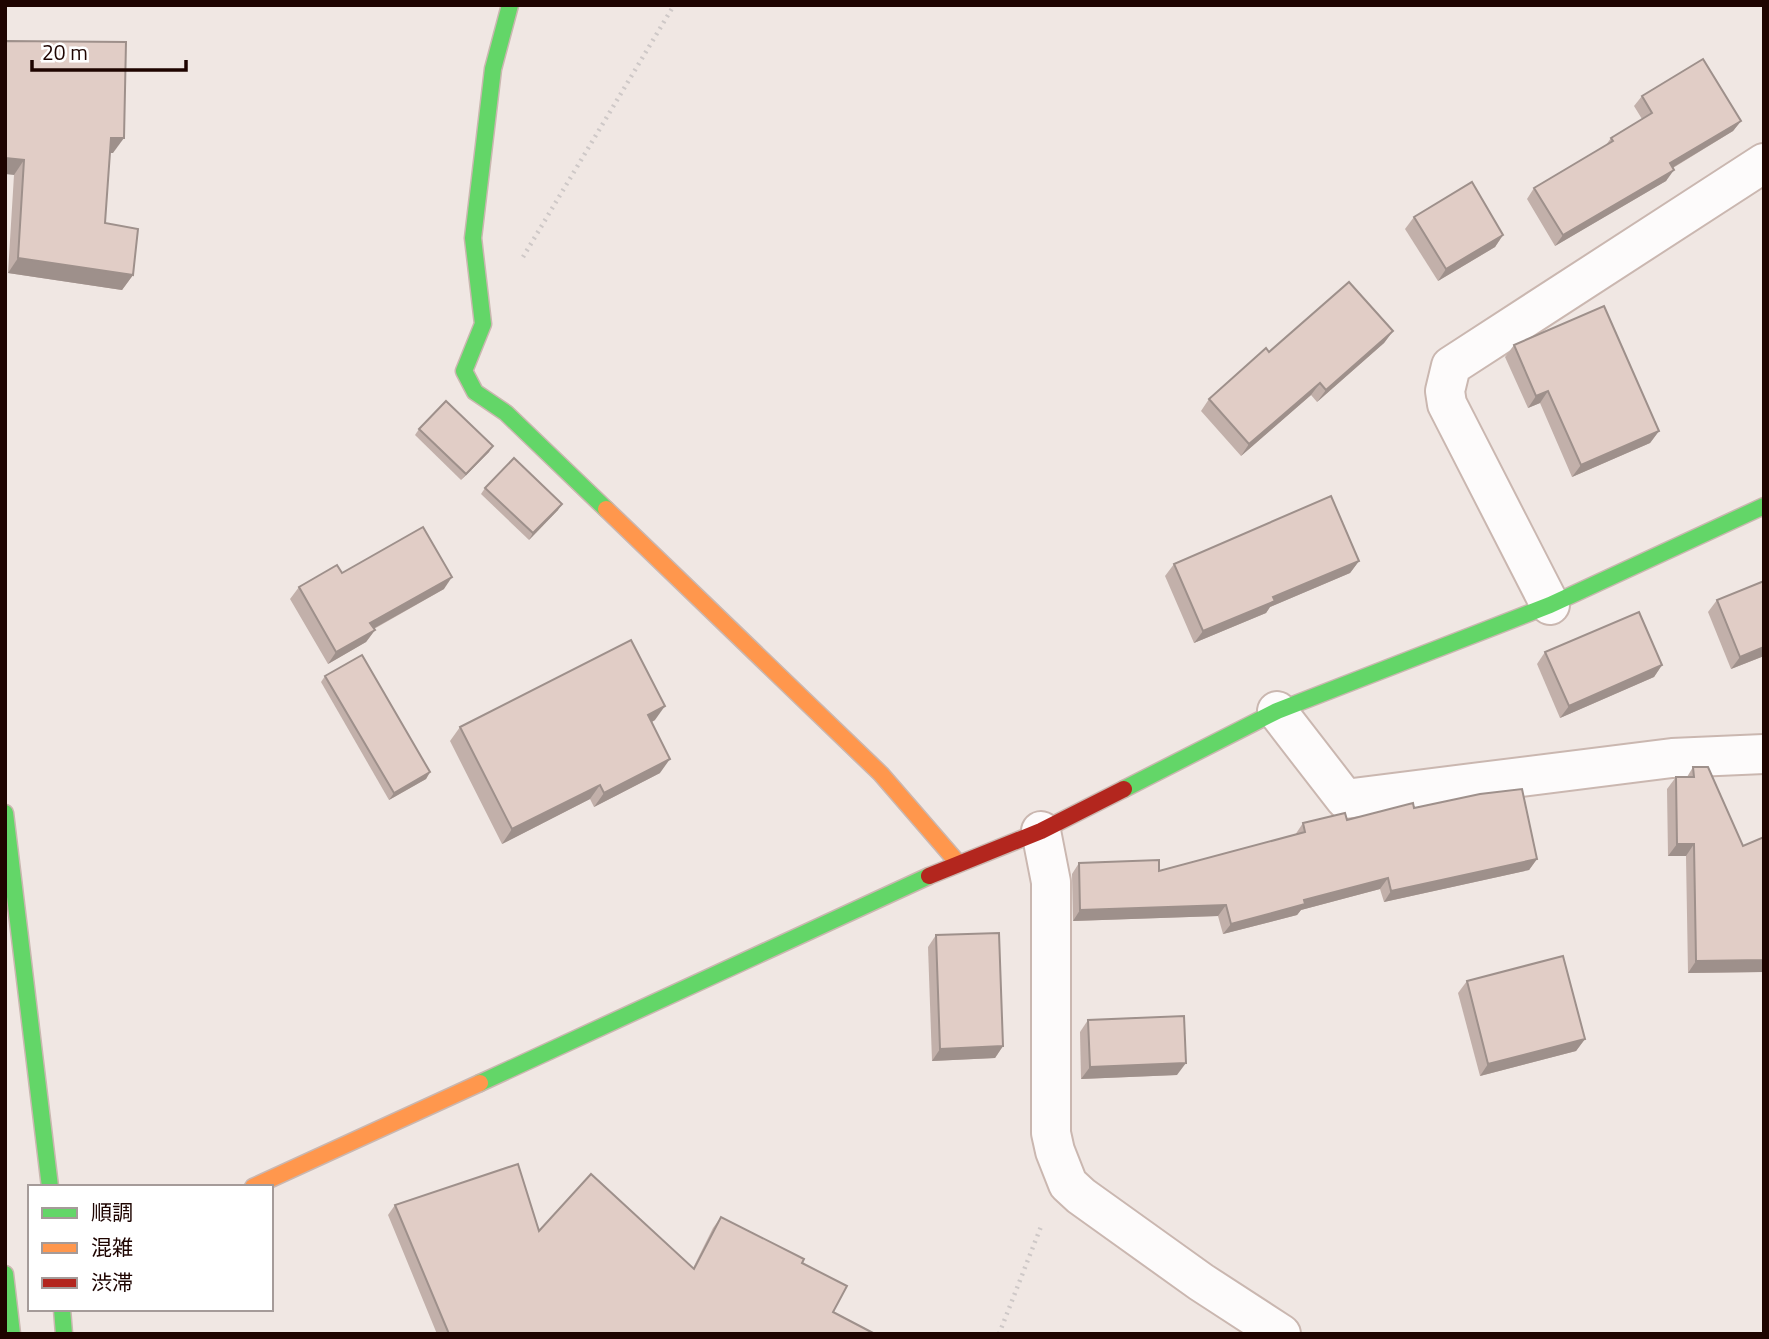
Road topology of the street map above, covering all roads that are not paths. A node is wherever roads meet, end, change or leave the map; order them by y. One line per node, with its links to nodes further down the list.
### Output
1 (510, 5): 9 (main road)
2 (1764, 163): 4 (street)
3 (1764, 506): 4 (main road)
4 (1550, 605): 5 (main road)
5 (1277, 711): 6 (street); 8 (main road)
6 (1764, 754)
7 (5, 813): 10 (main road)
8 (1041, 831): 9 (main road); 16 (street)
9 (958, 863): 11 (main road)
10 (50, 1185)
11 (257, 1185)
12 (5, 1274): 14 (main road)
13 (62, 1311): 15 (main road)
14 (14, 1322)
15 (64, 1334)
16 (1281, 1334)

